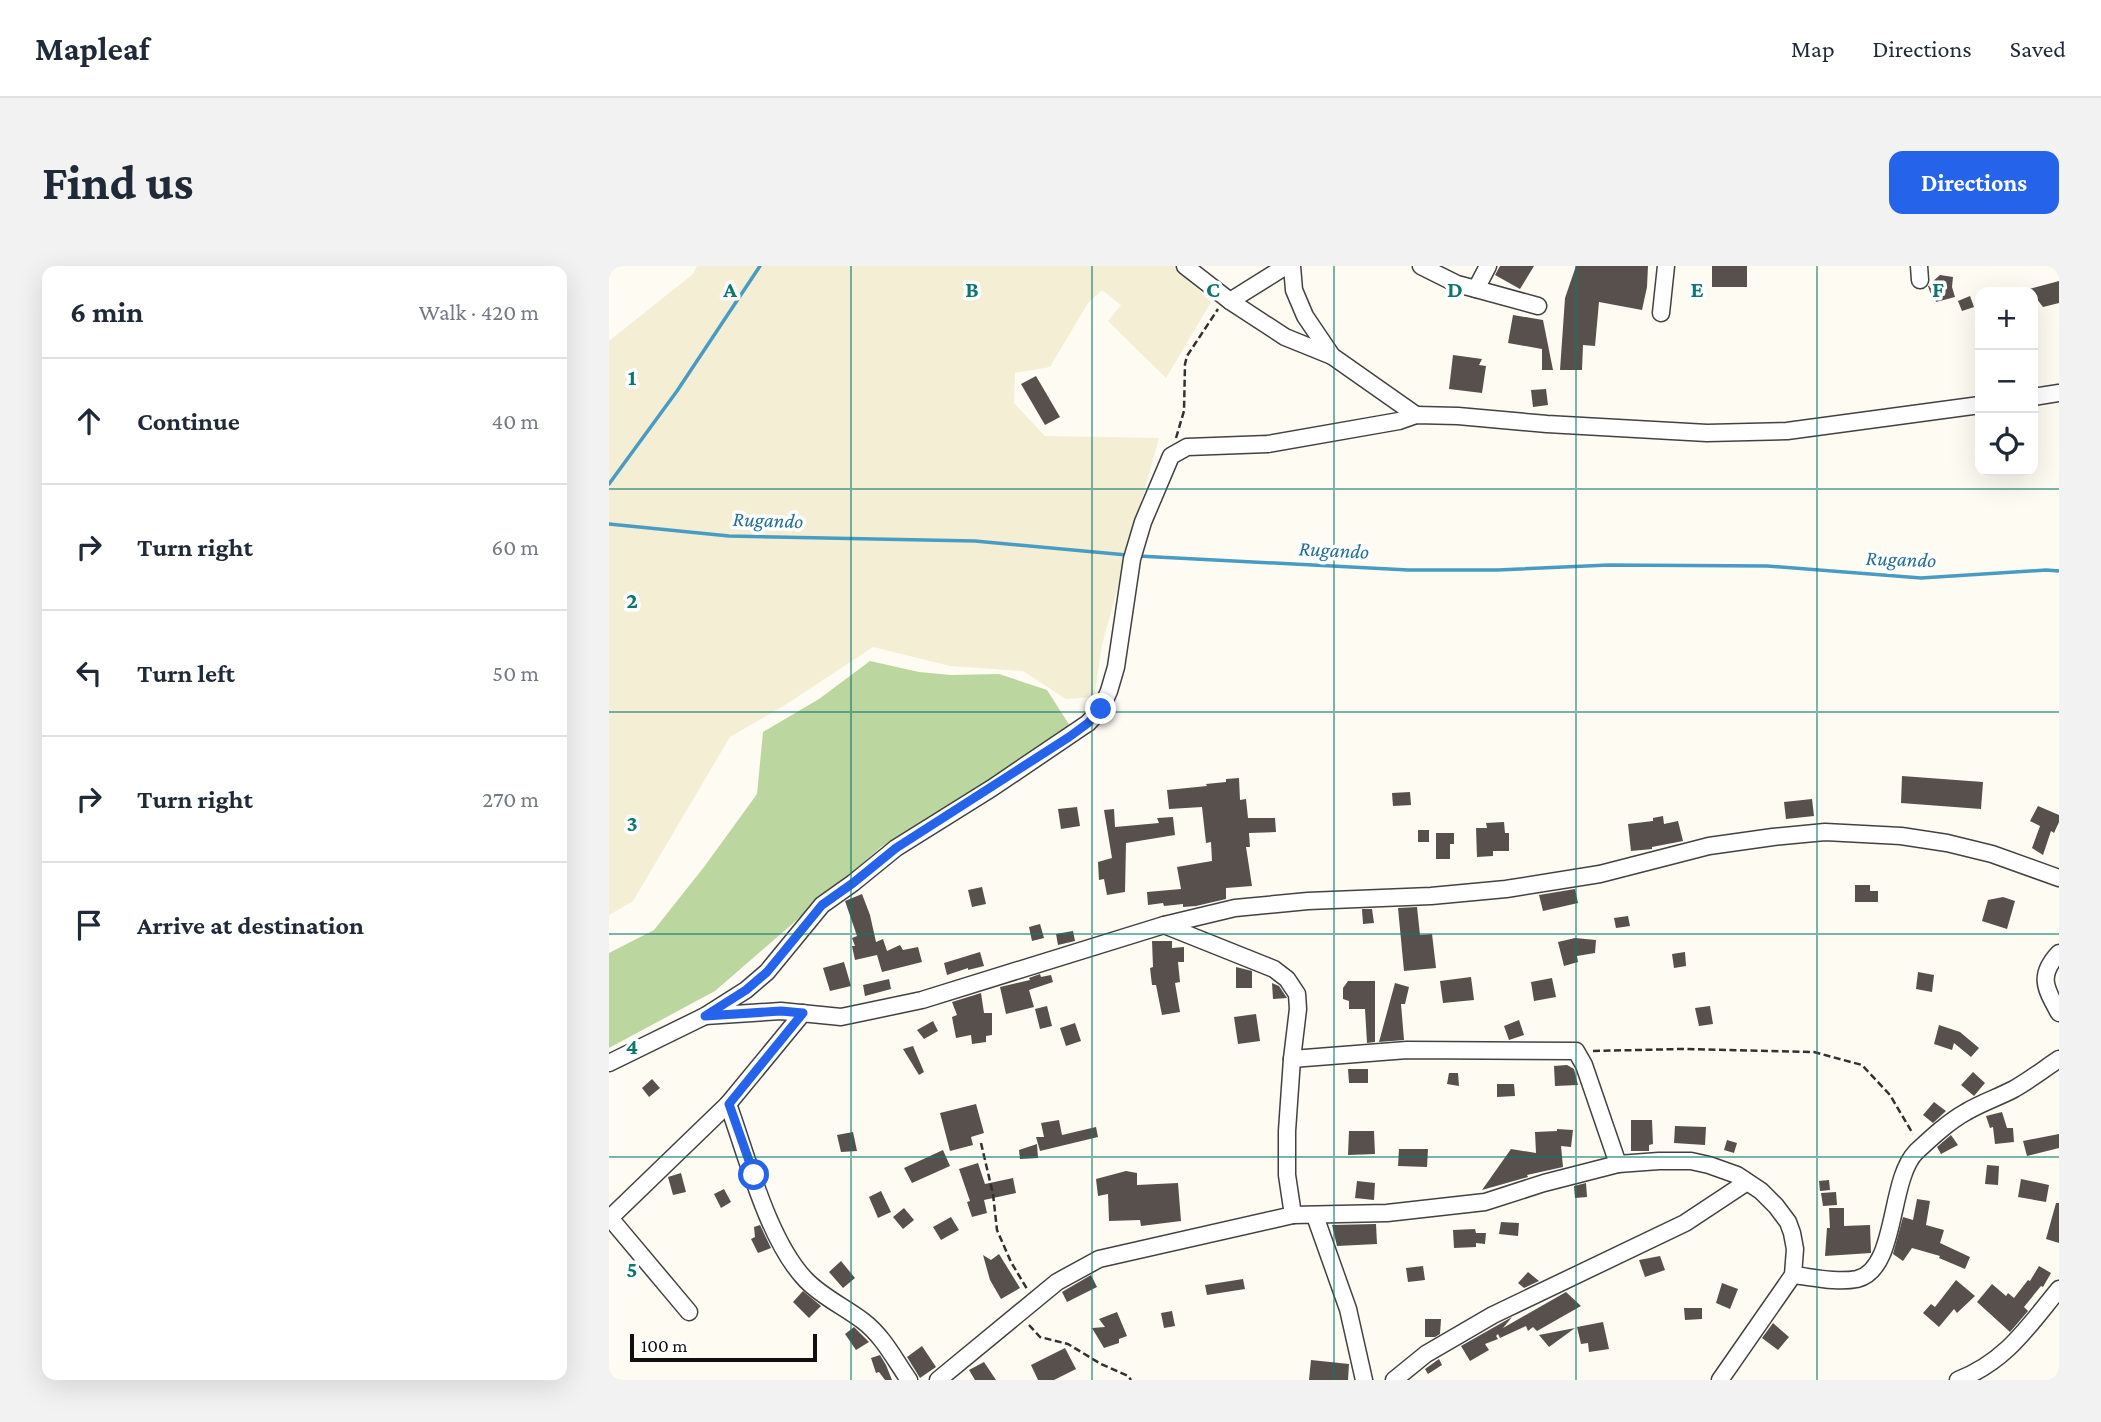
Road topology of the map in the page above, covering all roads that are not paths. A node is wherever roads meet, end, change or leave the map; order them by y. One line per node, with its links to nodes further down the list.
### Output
1 (1185, 266): 8 (street)
2 (1286, 266): 8 (street)
3 (1292, 266): 11 (street)
4 (1421, 266): 7 (street)
5 (1488, 266): 7 (street)
6 (1666, 266): 10 (street)
7 (1476, 289): 9 (street)
8 (1230, 301): 11 (street)
9 (1538, 306)
10 (1661, 313)
11 (1332, 356): 15 (street)
12 (2059, 393): 13 (street)
13 (2038, 396)
14 (1975, 406): 15 (street)
15 (1416, 415): 21 (street)
16 (2059, 878): 17 (street)
17 (1164, 925): 19 (street); 22 (street)
18 (2059, 953): 20 (street)
19 (803, 1013): 21 (street); 25 (street)
20 (2059, 1013)
21 (705, 1016): 24 (street)
22 (1292, 1059): 26 (street); 28 (street)
23 (2059, 1059): 31 (street)
24 (609, 1063)
25 (729, 1104): 30 (street); 34 (street)
26 (1618, 1164): 27 (street); 29 (street)
27 (1748, 1182): 31 (street); 37 (street)
28 (1293, 1215): 29 (street); 35 (street)
29 (1315, 1216): 36 (street)
30 (610, 1219): 33 (street)
31 (1793, 1275): 38 (street)
32 (2059, 1289): 39 (street)
33 (688, 1312)
34 (909, 1380)
35 (938, 1380)
36 (1364, 1380)
37 (1394, 1380)
38 (1720, 1380)
39 (1958, 1380)

